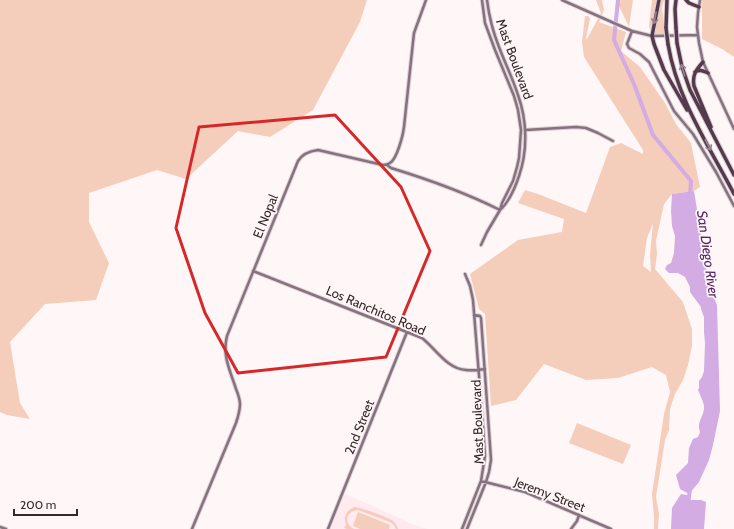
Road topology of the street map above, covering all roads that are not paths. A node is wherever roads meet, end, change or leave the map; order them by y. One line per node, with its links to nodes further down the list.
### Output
1 (426, 0): 25 (street)
2 (482, 0): 15 (street, Mast Boulevard)
3 (487, 0): 14 (street, Mast Boulevard)
4 (562, 0): 11 (street)
5 (659, 0): 13 (highway, one-way to 13)
6 (667, 0): 19 (highway, bridge)
7 (676, 0): 24 (highway, one-way to 7, bridge)
8 (686, 0): 10 (highway)
9 (700, 0): 10 (street)
10 (699, 7): 12 (street)
11 (632, 31): 13 (street); 28 (street)
12 (698, 35): 13 (street); 16 (street)
13 (652, 36): 19 (highway)
14 (497, 42): 15 (street); 22 (street, Mast Boulevard)
15 (493, 43): 21 (street, Mast Boulevard)
16 (703, 62): 17 (highway); 18 (street)
17 (694, 73): 18 (highway); 24 (highway)
18 (708, 73): 20 (street)
19 (697, 125): 27 (highway, one-way to 27)
20 (734, 129)
21 (521, 130): 22 (street); 29 (street, Mast Boulevard)
22 (525, 130): 23 (street); 29 (street, Mast Boulevard)
23 (613, 141)
24 (718, 143): 26 (highway)
25 (387, 164): 29 (street, El Nopal); 31 (street, El Nopal)
26 (734, 175)
27 (734, 194)
28 (734, 206)
29 (500, 210): 30 (street)
30 (481, 245)
31 (253, 270): 34 (street, Los Ranchitos Road); 42 (street, El Nopal)
32 (465, 274): 33 (street, Mast Boulevard)
33 (474, 315): 35 (street, Mast Boulevard); 36 (street, Mast Boulevard)
34 (408, 332): 36 (street, Los Ranchitos Road); 43 (street, 2nd Street)
35 (485, 369): 36 (street, Los Ranchitos Road); 38 (street, Mast Boulevard)
36 (479, 370): 37 (street, Mast Boulevard)
37 (481, 481): 38 (street, Jeremy Street); 44 (street, Mast Boulevard)
38 (486, 482): 39 (street, Jeremy Street); 45 (street, Mast Boulevard)
39 (579, 515): 46 (street); 47 (street, Jeremy Street)
40 (0, 527): 41 (street)
41 (6, 529)
42 (192, 529)
43 (328, 529)
44 (462, 529)
45 (467, 529)
46 (571, 529)
47 (611, 529)

